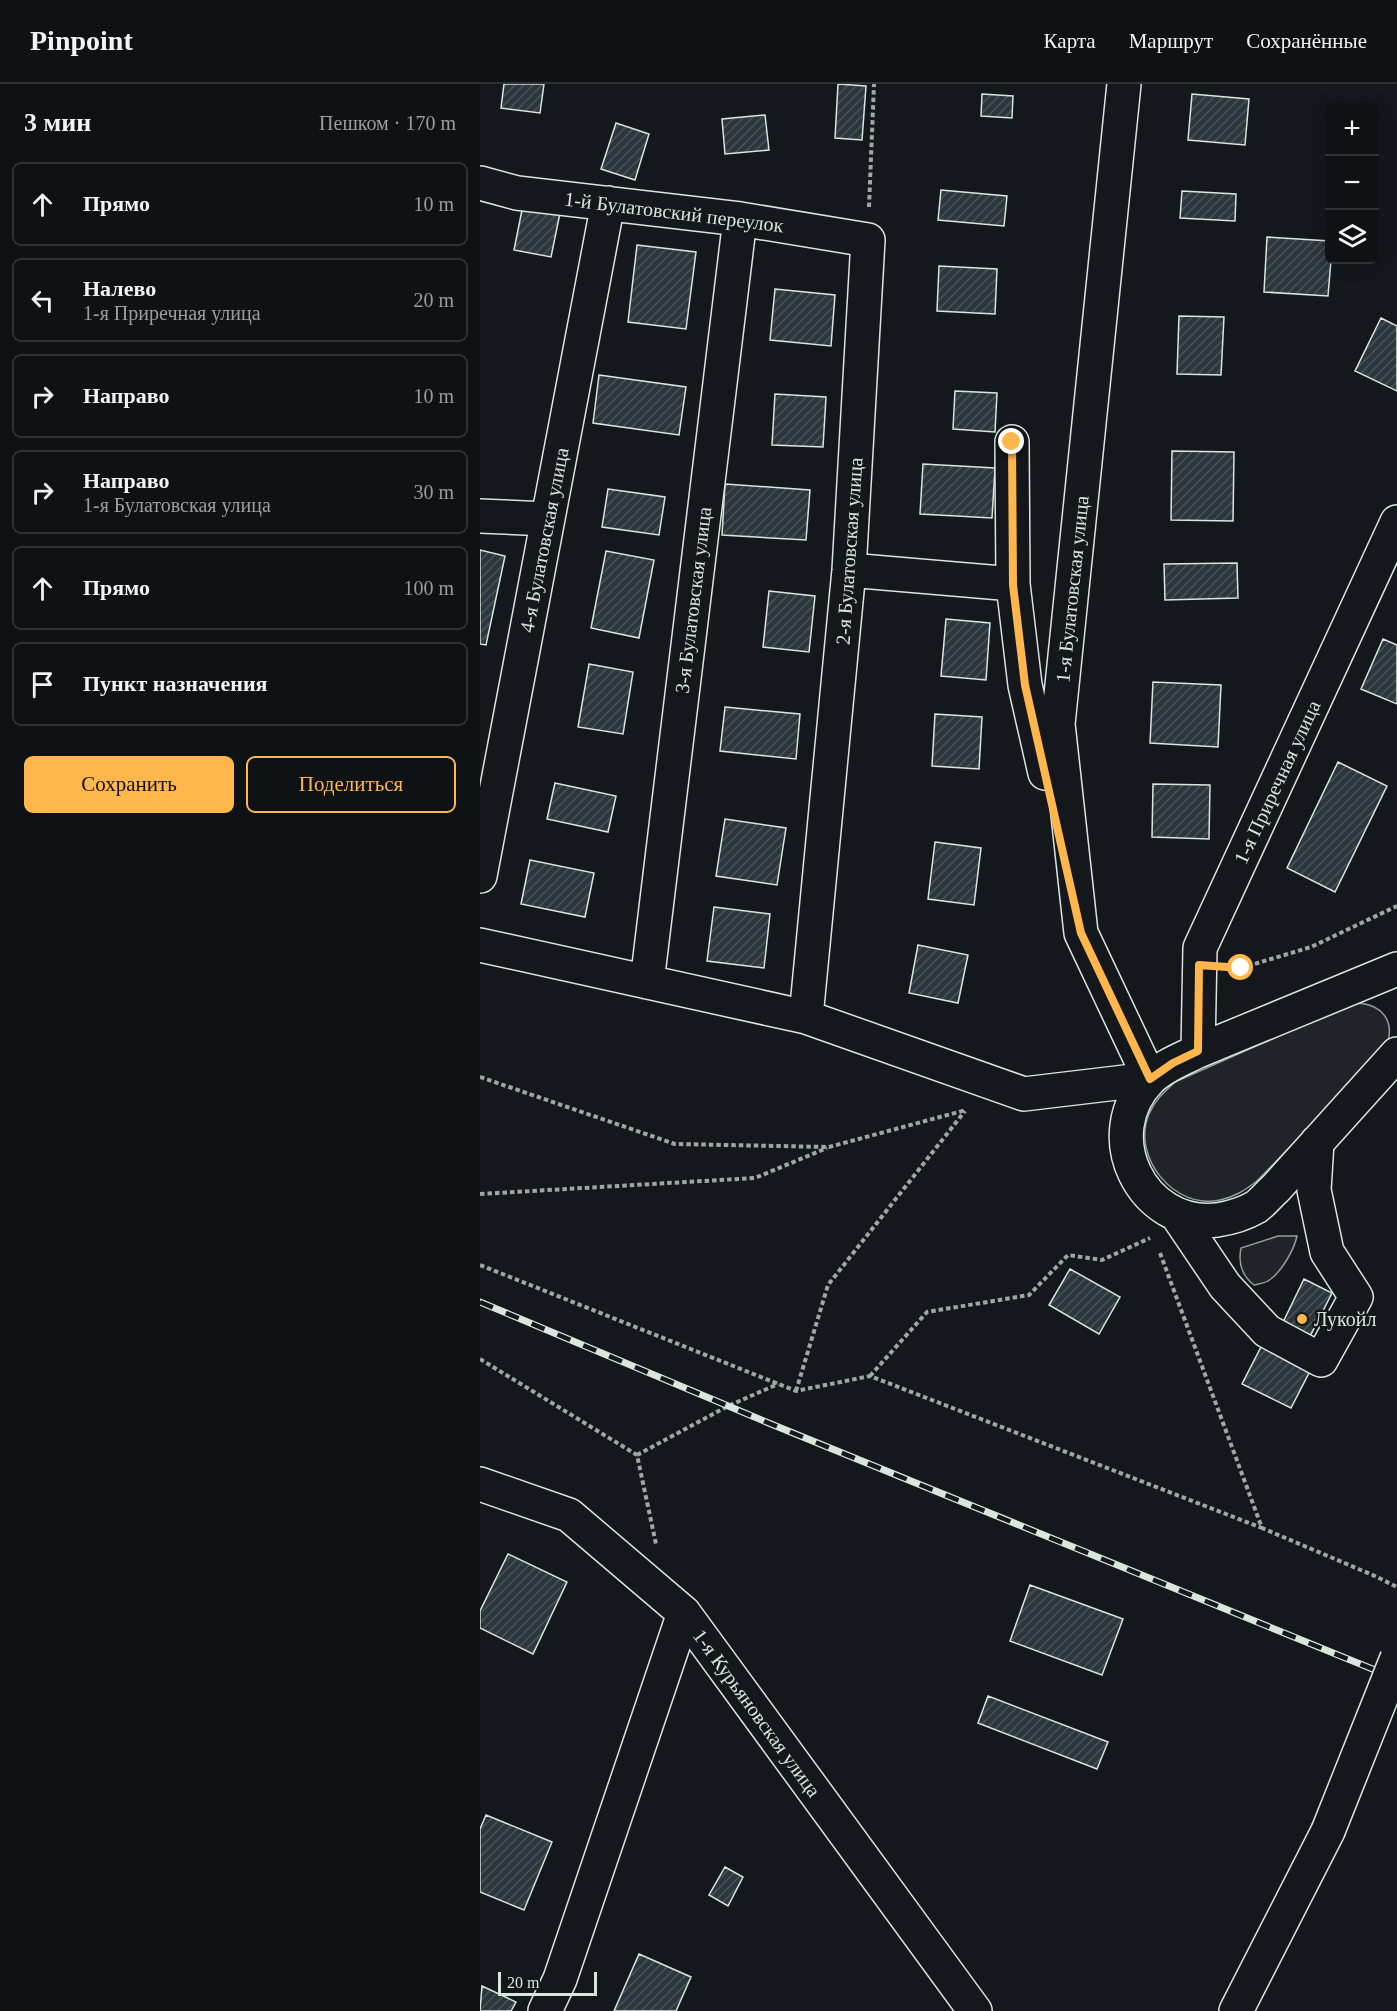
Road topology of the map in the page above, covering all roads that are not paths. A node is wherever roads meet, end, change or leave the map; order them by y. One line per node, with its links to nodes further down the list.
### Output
1 (1124, 84): 13 (street, 1-я Булатовская улица)
2 (480, 183): 3 (street, 1-й Булатовский переулок)
3 (608, 203): 4 (street, 1-й Булатовский переулок); 8 (street, 4-я Булатовская улица)
4 (740, 219): 5 (street, 1-й Булатовский переулок); 16 (street, 3-я Булатовская улица)
5 (868, 240): 10 (street, 2-я Булатовская улица)
6 (1012, 442): 11 (street)
7 (480, 516): 8 (street)
8 (548, 519): 12 (street, 4-я Булатовская улица)
9 (1397, 522): 18 (street, 1-я Приречная улица)
10 (849, 570): 11 (street); 17 (street, 2-я Булатовская улица)
11 (1013, 585): 13 (street)
12 (480, 876)
13 (1081, 933): 20 (street, 1-я Булатовская улица)
14 (480, 945): 16 (street)
15 (1397, 969): 18 (street)
16 (647, 982): 17 (street)
17 (806, 1017): 20 (street)
18 (1198, 1051): 20 (street)
19 (1397, 1054): 21 (street)
20 (1150, 1079): 22 (street)
21 (1317, 1142): 22 (street); 22 (street)
22 (1162, 1217)
23 (480, 1484): 24 (street, 1-я Курьяновская улица)
24 (676, 1607): 26 (street); 27 (street, 1-я Курьяновская улица)
25 (1397, 1658): 28 (street, bridge)
26 (545, 2011)
27 (975, 2011)
28 (1236, 2011)

